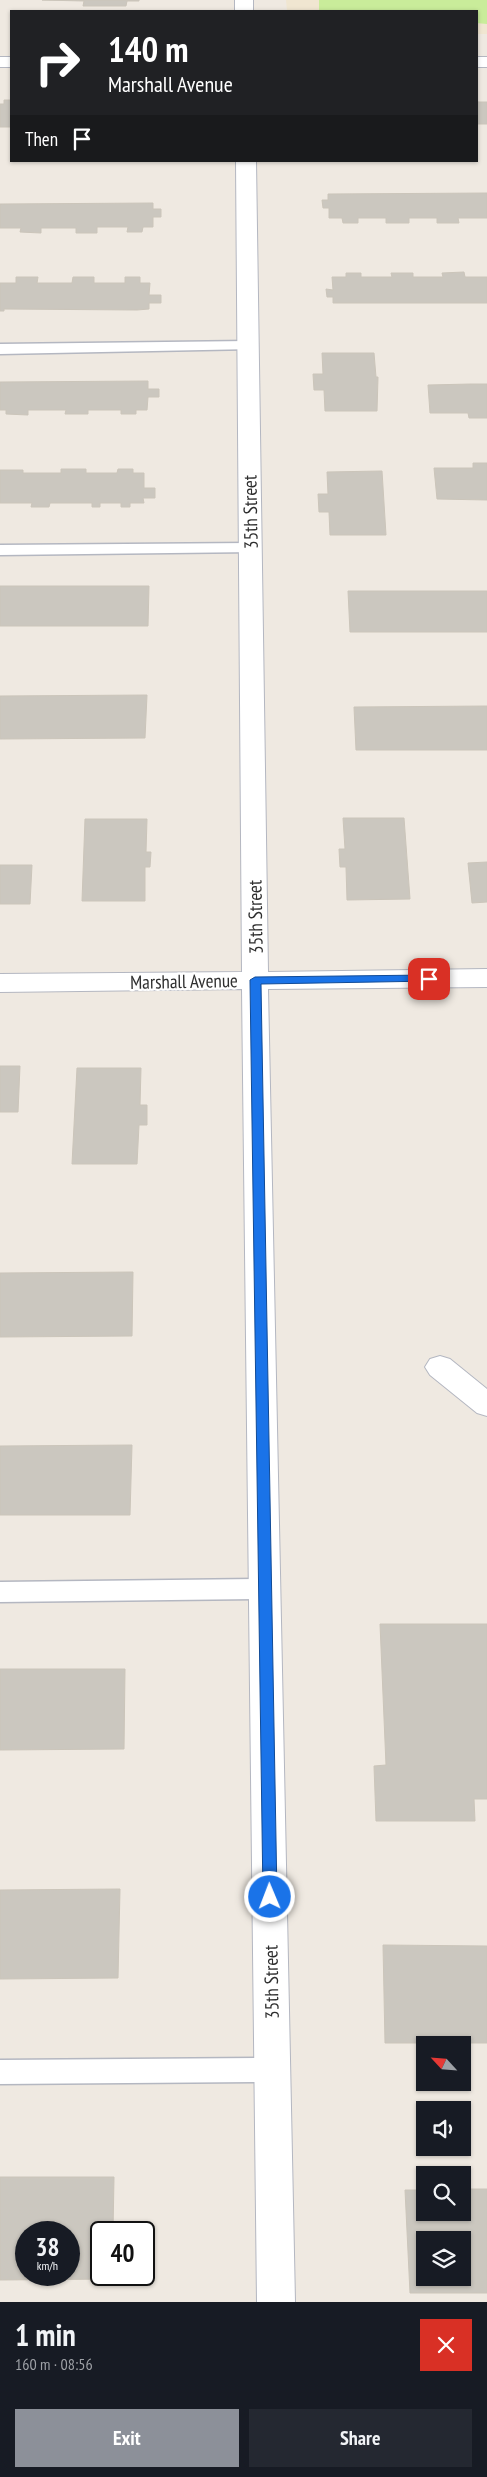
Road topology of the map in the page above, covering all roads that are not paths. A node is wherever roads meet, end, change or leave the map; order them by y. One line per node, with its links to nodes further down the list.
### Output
1 (246, 162): 2 (street, 35th Street)
2 (248, 346): 3 (lane); 4 (street, 35th Street)
3 (0, 349)
4 (251, 548): 5 (lane); 7 (street, 35th Street)
5 (0, 550)
6 (487, 978): 7 (street, Marshall Avenue)
7 (255, 980): 8 (street, Marshall Avenue); 11 (street, 35th Street)
8 (0, 983)
9 (440, 1367): 10 (street)
10 (487, 1405)
11 (265, 1589): 12 (lane); 13 (street, 35th Street)
12 (0, 1592)
13 (272, 2070): 14 (lane); 15 (street, 35th Street)
14 (0, 2072)
15 (276, 2302)

